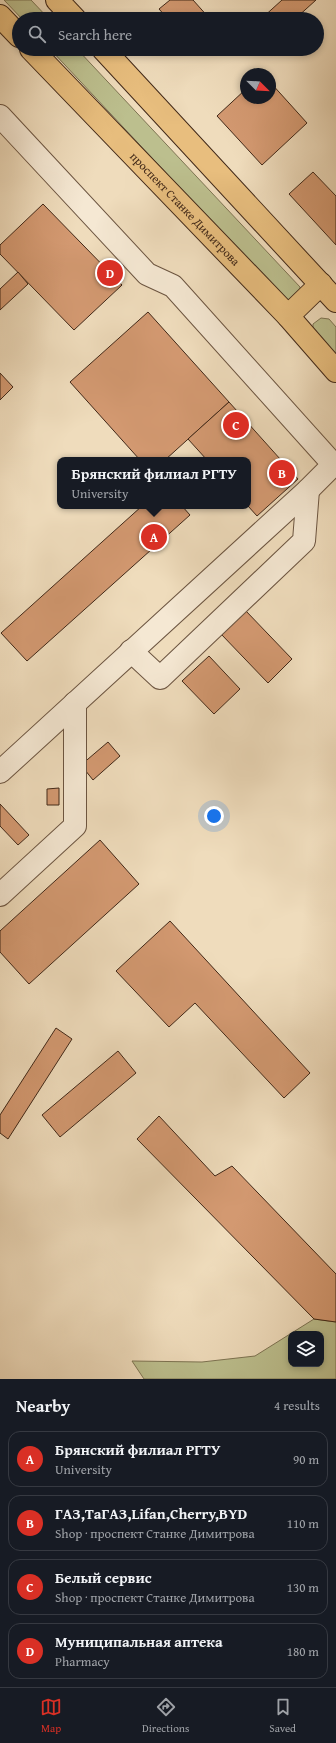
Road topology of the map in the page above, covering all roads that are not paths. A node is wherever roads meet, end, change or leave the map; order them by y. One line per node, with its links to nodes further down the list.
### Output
1 (0, 16): 2 (main road)
2 (12, 29)
3 (38, 56): 8 (main road, проспект Станке Димитрова)
4 (109, 56): 6 (main road)
5 (0, 116): 10 (street)
6 (321, 284): 7 (main road); 8 (main road)
7 (336, 301)
8 (288, 316): 9 (main road, проспект Станке Димитрова)
9 (336, 371)
10 (335, 463): 11 (street)
11 (308, 490): 12 (street); 12 (street)
12 (131, 651): 13 (street)
13 (75, 703): 14 (street); 15 (street)
14 (0, 772)
15 (0, 894)

